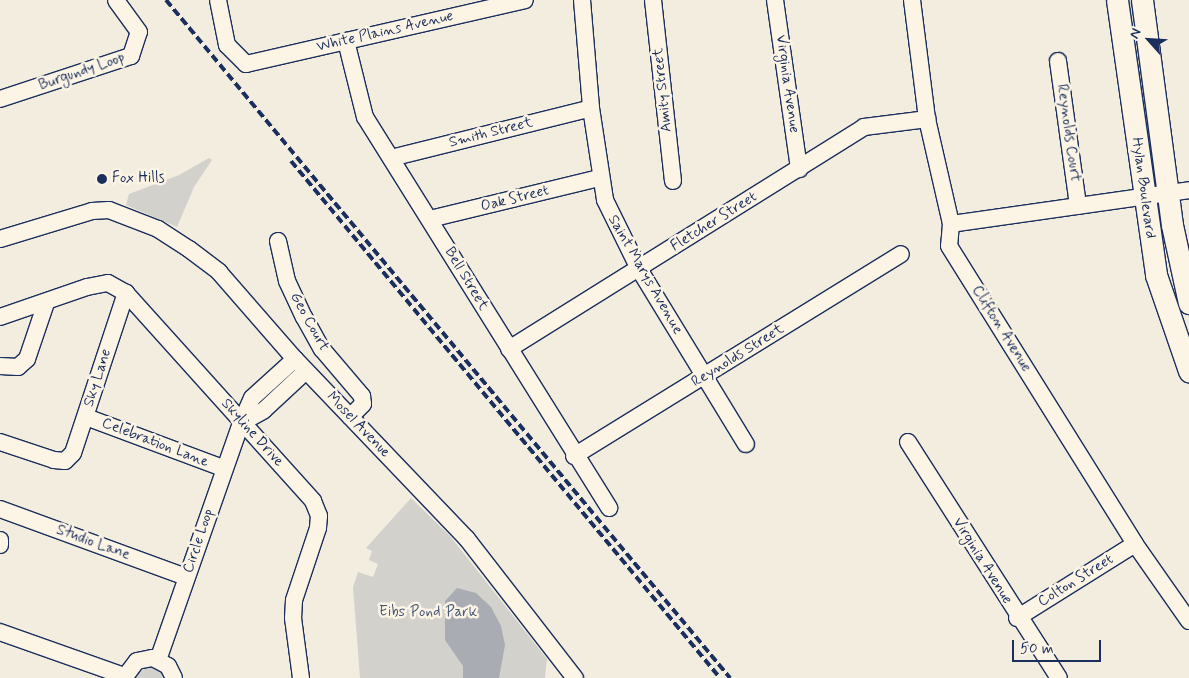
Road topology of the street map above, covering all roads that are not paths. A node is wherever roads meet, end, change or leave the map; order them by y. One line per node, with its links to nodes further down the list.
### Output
1 (116, 0): 13 (street, Burgundy Loop)
2 (218, 0): 11 (street, White Plains Avenue)
3 (525, 0): 10 (street, White Plains Avenue)
4 (582, 0): 14 (street, Saint Marys Avenue)
5 (653, 0): 19 (street, Amity Street)
6 (775, 0): 17 (street, Virginia Avenue)
7 (912, 0): 15 (street, Clifton Avenue)
8 (1117, 0): 21 (main road, Hylan Boulevard)
9 (1142, 0): 20 (main road, Hylan Boulevard)
10 (472, 6): 11 (street, White Plains Avenue)
11 (346, 41): 16 (street, Bell Street)
12 (1058, 61): 22 (street, Reynolds Court)
13 (0, 99)
14 (591, 108): 16 (street, Smith Street); 18 (street, Saint Marys Avenue)
15 (927, 119): 17 (street, Fletcher Street); 24 (street, Clifton Avenue)
16 (391, 158): 23 (street, Bell Street)
17 (799, 169): 28 (street, Fletcher Street)
18 (599, 178): 23 (street, Oak Street); 28 (street, Saint Marys Avenue)
19 (672, 181)
20 (1180, 191): 21 (street); 31 (main road, Hylan Boulevard)
21 (1145, 196): 22 (street); 34 (main road, Hylan Boulevard)
22 (1078, 206): 24 (street)
23 (430, 219): 33 (street, Bell Street)
24 (950, 224): 49 (street, Clifton Avenue)
25 (0, 239): 35 (street, Mosel Avenue)
26 (278, 241): 39 (street, Geo Court)
27 (901, 254): 37 (street, Reynolds Street)
28 (639, 269): 33 (street, Fletcher Street); 37 (street, Saint Marys Avenue)
29 (126, 293): 30 (street, Skyline Drive); 38 (street, Sky Lane); 40 (street, Skyline Drive)
30 (46, 303): 32 (street, Skyline Drive); 36 (street)
31 (1189, 303)
32 (0, 317)
33 (509, 349): 44 (street, Bell Street)
34 (1186, 359)
35 (301, 365): 39 (street, Mosel Avenue); 40 (street, Circle Loop)
36 (0, 366)
37 (705, 376): 43 (street, Saint Marys Avenue); 44 (street, Reynolds Street)
38 (86, 417): 41 (street, Sky Lane); 45 (street, Celebration Lane)
39 (350, 417): 59 (street, Mosel Avenue)
40 (241, 423): 45 (street, Circle Loop); 58 (street, Skyline Drive)
41 (0, 442)
42 (908, 442): 52 (street, Virginia Avenue)
43 (746, 444)
44 (574, 456): 46 (street, Bell Street)
45 (223, 468): 51 (street, Circle Loop)
46 (609, 508)
47 (0, 509): 51 (street, Studio Lane)
48 (0, 540): 50 (street)
49 (1135, 544): 52 (street, Colton Street); 53 (street, Clifton Avenue)
50 (0, 545)
51 (186, 577): 55 (street, Circle Loop)
52 (1017, 618): 60 (street, Virginia Avenue)
53 (1189, 621)
54 (0, 632): 56 (street)
55 (158, 660): 56 (street); 57 (street)
56 (124, 677)
57 (174, 678)
58 (300, 678)
59 (575, 678)
60 (1059, 678)

